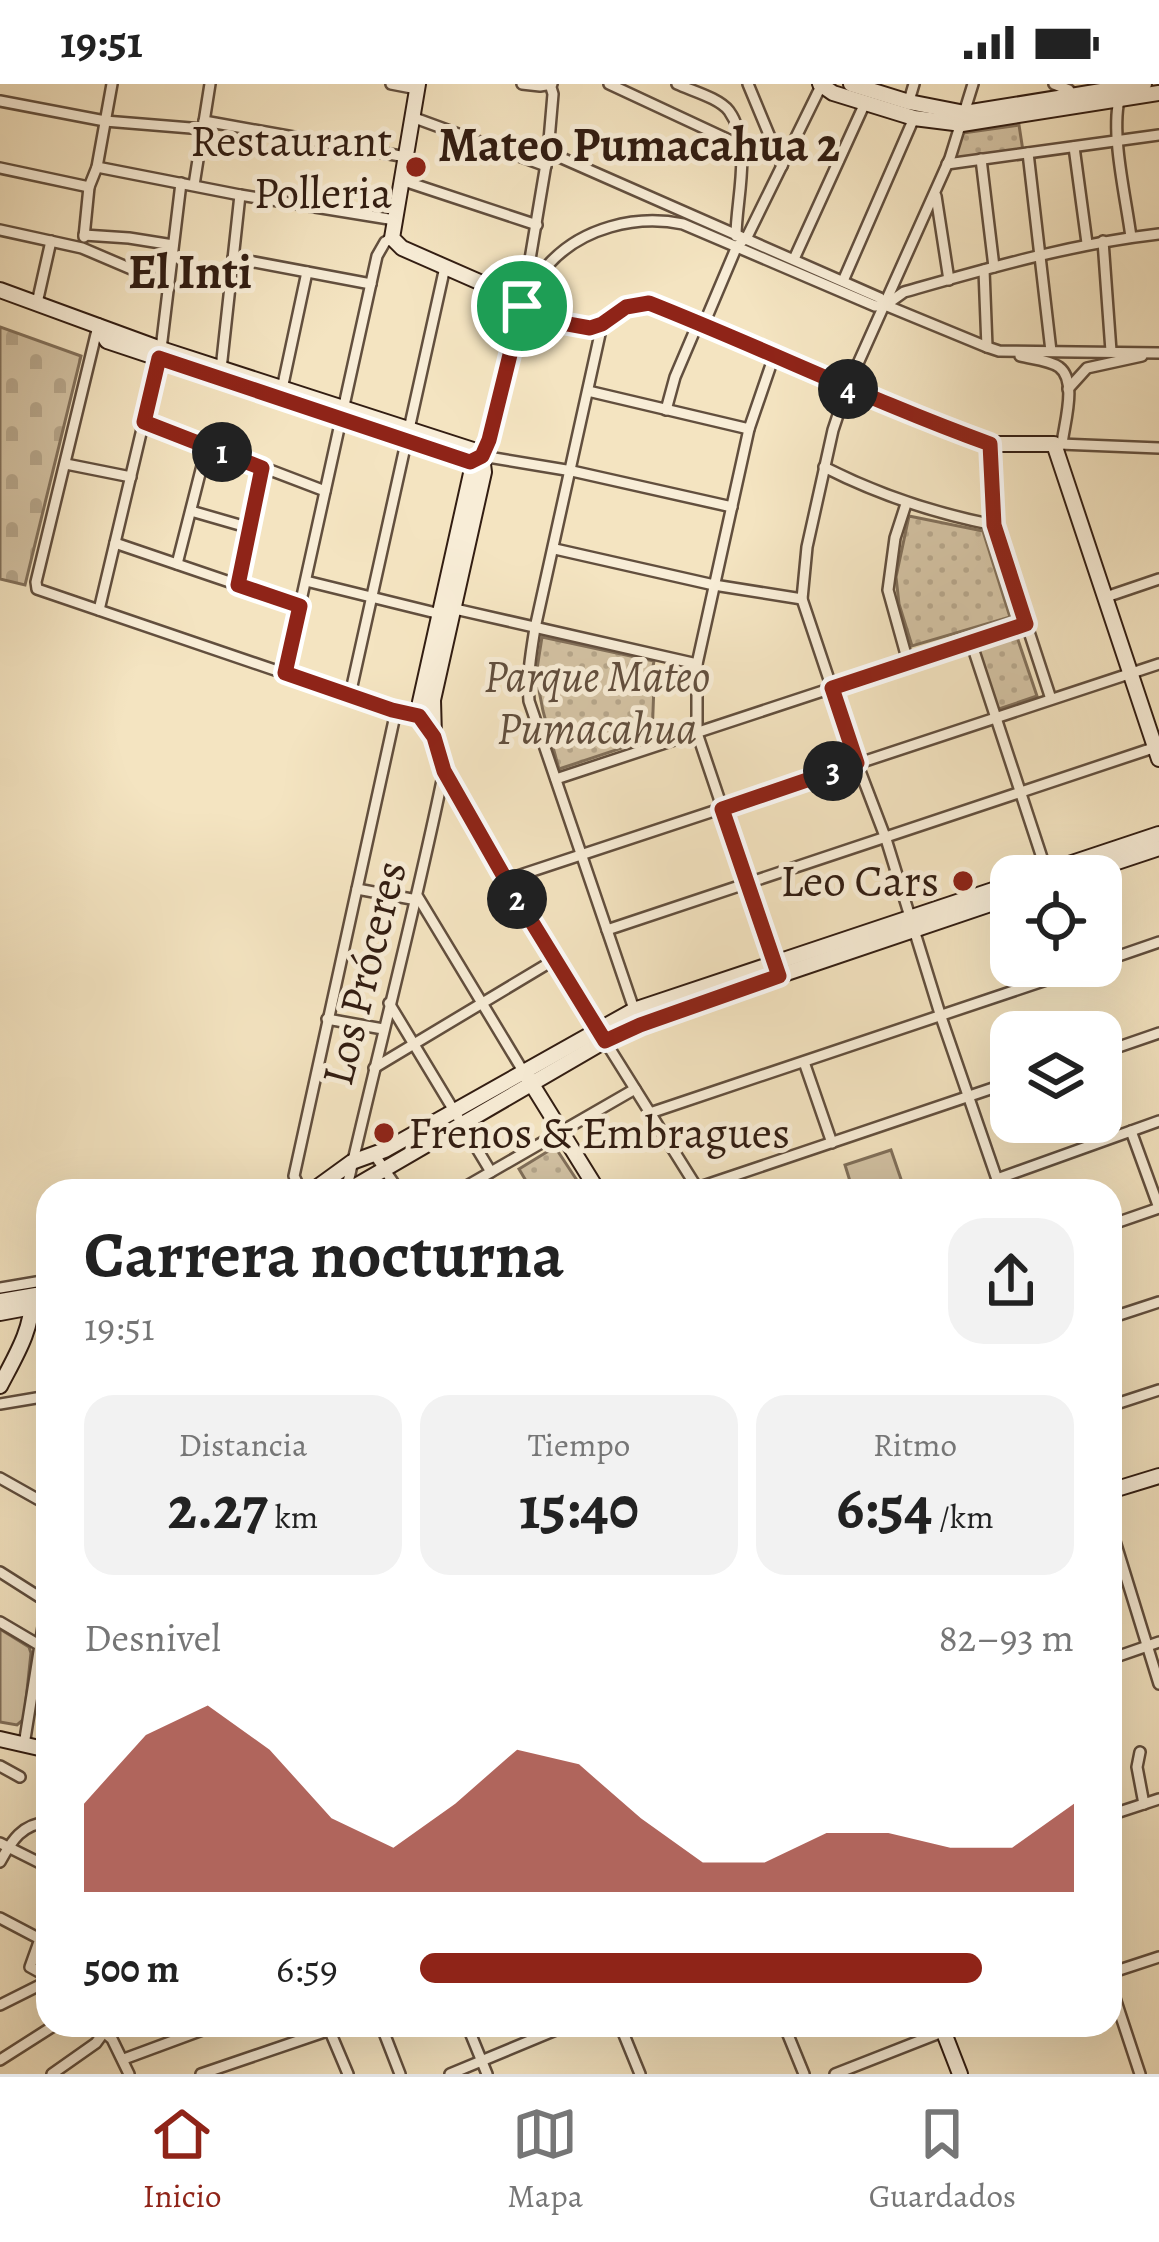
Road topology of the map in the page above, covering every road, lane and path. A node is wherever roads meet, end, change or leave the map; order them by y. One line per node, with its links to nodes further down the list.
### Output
1 (112, 84): 23 (street)
2 (210, 84): 24 (street)
3 (391, 84): 14 (street)
4 (522, 84): 5 (street)
5 (550, 84): 29 (street)
6 (609, 84): 27 (street)
7 (677, 84): 27 (street)
8 (748, 84): 35 (street)
9 (914, 84): 20 (street)
10 (973, 84): 22 (street)
11 (1054, 84): 18 (street)
12 (1144, 84): 15 (street)
13 (821, 85): 16 (street); 35 (street)
14 (417, 86): 21 (street)
15 (1122, 91): 17 (street); 18 (street); 26 (street)
16 (859, 92): 20 (street); 61 (street)
17 (1159, 93)
18 (1067, 95): 22 (street)
19 (0, 101): 23 (street)
20 (909, 111): 22 (street); 66 (street)
21 (412, 117): 31 (street); 34 (street)
22 (964, 119): 33 (street)
23 (106, 121): 24 (street); 36 (street)
24 (204, 125): 31 (street); 40 (street)
25 (1159, 135): 26 (street)
26 (1119, 141): 28 (street); 51 (street)
27 (740, 145): 47 (street)
28 (1074, 147): 30 (street); 55 (street)
29 (548, 152): 34 (street); 47 (street)
30 (1028, 153): 32 (street); 59 (street)
31 (406, 157): 38 (street)
32 (981, 159): 33 (street); 63 (street)
33 (947, 164): 43 (street)
34 (546, 166): 45 (street)
35 (782, 166): 50 (street)
36 (98, 167): 39 (street); 41 (street)
37 (0, 168): 41 (street)
38 (401, 180): 44 (street); 45 (street)
39 (181, 182): 40 (street); 56 (street)
40 (194, 185): 42 (street)
41 (89, 187): 49 (street)
42 (240, 195): 44 (street); 60 (street)
43 (932, 211): 65 (street); 71 (street)
44 (394, 220): 52 (street)
45 (537, 225): 72 (street)
46 (0, 230): 53 (street)
47 (735, 232): 50 (street); 57 (street)
48 (1159, 234): 51 (street)
49 (84, 236): 56 (street); 58 (street)
50 (747, 237): 57 (street); 61 (street)
51 (1131, 237): 54 (street)
52 (392, 238): 62 (street); 67 (street)
53 (51, 241): 58 (street); 70 (street)
54 (1103, 241): 55 (street); 77 (street)
55 (1087, 243): 59 (street)
56 (173, 245): 68 (street)
57 (737, 246): 71 (street); 72 (street); 73 (street)
58 (82, 248): 68 (street)
59 (1041, 254): 63 (street); 78 (street)
60 (233, 258): 64 (street); 82 (street)
61 (794, 259): 66 (street)
62 (445, 267): 72 (street); 91 (street)
63 (989, 268): 65 (street); 76 (street)
64 (308, 272): 67 (street); 85 (street)
65 (950, 280): 71 (street)
66 (843, 281): 71 (street)
67 (371, 284): 88 (street)
68 (169, 285): 80 (street)
69 (0, 290): 70 (street)
70 (37, 303): 75 (street)
71 (886, 305): 76 (street); 83 (street)
72 (522, 306): 74 (street); 96 (street)
73 (701, 323): 74 (street); 81 (street); 87 (street)
74 (602, 324): 86 (street)
75 (98, 326): 80 (street); 97 (street)
76 (993, 349): 78 (street); 84 (street)
77 (1111, 351): 78 (street); 79 (street)
78 (1051, 352)
79 (1158, 353): 84 (street)
80 (160, 354): 82 (street); 88 (street); 89 (street)
81 (774, 356): 83 (street); 90 (street)
82 (221, 369): 85 (street)
83 (847, 388): 92 (street); 98 (street)
84 (1068, 388): 93 (street)
85 (282, 389): 88 (street)
86 (588, 391): 87 (street); 100 (street)
87 (666, 410): 90 (street)
88 (343, 414): 91 (street); 102 (street)
89 (144, 422): 94 (street); 101 (street)
90 (748, 429): 104 (street)
91 (409, 436): 96 (street); 115 (street)
92 (990, 444): 93 (street); 106 (street)
93 (1058, 444): 95 (street); 116 (street)
94 (207, 446): 99 (street); 105 (street)
95 (1159, 448)
96 (482, 456): 100 (street); 120 (street)
97 (66, 464): 101 (street); 119 (street)
98 (824, 467): 103 (street); 117 (street)
99 (262, 468): 102 (street); 107 (street)
100 (572, 471): 104 (street); 109 (street)
101 (131, 477): 108 (street)
102 (326, 491): 112 (street)
103 (906, 504): 106 (street); 124 (street)
104 (732, 507): 114 (street)
105 (191, 511): 107 (street); 110 (street)
106 (994, 525): 121 (street)
107 (250, 528): 113 (street)
108 (115, 544): 110 (street); 119 (street)
109 (555, 549): 114 (street); 122 (street)
110 (177, 564): 113 (street)
111 (1159, 579): 116 (street)
112 (306, 581): 115 (street); 118 (street)
113 (238, 585): 118 (street)
114 (714, 585): 117 (street); 125 (street)
115 (371, 597): 120 (street); 130 (street)
116 (1106, 597): 128 (street)
117 (802, 599): 129 (street)
118 (300, 606): 127 (street)
119 (99, 610): 127 (street)
120 (448, 612): 122 (street); 133 (street); 136 (street)
121 (1026, 624): 123 (street); 131 (street)
122 (535, 628): 125 (street); 140 (street)
123 (971, 642): 124 (street); 134 (street)
124 (908, 662): 129 (street)
125 (698, 664): 135 (street)
126 (1159, 664): 128 (street)
127 (285, 673): 130 (street)
128 (1131, 673): 131 (street); 137 (street)
129 (832, 688): 135 (street); 138 (street)
130 (350, 695): 132 (street)
131 (1051, 699): 134 (street)
132 (396, 711): 133 (street); 152 (street)
133 (419, 716): 136 (street)
134 (996, 718): 138 (street); 141 (street)
135 (697, 733): 140 (street); 142 (street)
136 (434, 737): 139 (street)
137 (1158, 751): 141 (street)
138 (857, 763): 142 (street); 144 (street)
139 (444, 771): 150 (street); 154 (street, Los Próceres)
140 (556, 779): 148 (street)
141 (1021, 792): 144 (street); 146 (street)
142 (722, 809): 148 (street); 151 (street)
143 (1159, 834): 147 (street)
144 (886, 839): 151 (street); 156 (street)
145 (1159, 848): 149 (street)
146 (1038, 855)
147 (1098, 855)
148 (580, 856): 150 (street); 157 (street)
149 (1122, 860)
150 (506, 880): 160 (street)
151 (747, 884): 157 (street); 161 (street)
152 (357, 889): 154 (street); 167 (street)
153 (990, 892): 156 (street)
154 (417, 898): 163 (street, Los Próceres); 164 (street)
155 (990, 903): 156 (street)
156 (912, 924): 161 (street); 166 (street)
157 (607, 930): 165 (street)
158 (1159, 942): 159 (street)
159 (1122, 955)
160 (554, 960): 164 (street); 171 (street)
161 (777, 969): 165 (street); 168 (street)
162 (1027, 987): 166 (street)
163 (389, 1003): 169 (street, Los Próceres); 172 (street)
164 (483, 1004): 172 (street); 176 (street)
165 (634, 1010): 168 (street); 171 (street)
166 (941, 1017): 174 (street); 179 (street)
167 (327, 1019): 169 (street); 191 (street)
168 (640, 1025): 171 (street)
169 (383, 1029): 175 (street, Los Próceres)
170 (1159, 1033): 173 (street)
171 (601, 1035): 176 (street); 177 (street)
172 (415, 1046): 175 (street); 181 (street)
173 (1122, 1046)
174 (804, 1062): 180 (street); 185 (street)
175 (374, 1068): 187 (street, Los Próceres)
176 (527, 1077): 181 (street); 184 (street)
177 (635, 1089): 180 (street); 184 (street)
178 (990, 1089): 179 (street)
179 (968, 1096): 185 (street); 199 (street)
180 (650, 1113): 197 (street)
181 (458, 1117): 186 (street); 188 (street); 189 (street)
182 (1159, 1121): 183 (street)
183 (1131, 1131): 199 (street); 200 (street)
184 (561, 1132): 189 (street); 196 (street)
185 (832, 1143): 198 (street)
186 (374, 1154): 187 (street); 188 (street)
187 (352, 1162): 192 (street); 193 (street, Los Próceres)
188 (385, 1169): 194 (street); 195 (street)
189 (491, 1172): 190 (street)
190 (480, 1178)
191 (295, 1179)
192 (329, 1179)
193 (348, 1179)
194 (367, 1179)
195 (391, 1179)
196 (590, 1179)
197 (691, 1179)
198 (729, 1179)
199 (997, 1179)
200 (1159, 1208): 201 (street)
201 (1122, 1222)
202 (0, 1288): 203 (street)
203 (36, 1297)
204 (36, 1299): 207 (street)
205 (1159, 1302): 208 (street)
206 (36, 1308): 209 (street)
207 (2, 1309): 209 (street)
208 (1122, 1314)
209 (26, 1334): 210 (street)
210 (0, 1385)
211 (1159, 1390): 213 (street)
212 (36, 1398): 214 (street)
213 (1122, 1402)
214 (0, 1404)
215 (1159, 1476): 217 (street)
216 (0, 1478): 218 (street)
217 (1122, 1487)
218 (36, 1498)
219 (1122, 1564): 225 (street)
220 (0, 1572): 221 (street)
221 (36, 1598)
222 (0, 1622): 224 (street)
223 (1159, 1642): 225 (street)
224 (36, 1644)
225 (1147, 1646): 226 (street); 228 (street)
226 (1122, 1655)
227 (36, 1666): 230 (street)
228 (1159, 1684)
229 (0, 1739): 230 (street)
230 (24, 1744): 231 (street)
231 (36, 1747)
232 (1140, 1753): 236 (street)
233 (0, 1766): 234 (street)
234 (20, 1777)
235 (1159, 1798): 236 (street)
236 (1144, 1804): 237 (street)
237 (1122, 1811)
238 (36, 1824): 239 (street)
239 (4, 1845): 240 (street); 241 (street)
240 (36, 1861)
241 (0, 1862)
242 (0, 1918): 243 (street)
243 (36, 1933)
244 (1159, 1957): 245 (street)
245 (1122, 1969)
246 (36, 1986): 247 (street)
247 (0, 2005)
248 (1122, 2019): 280 (street)
249 (36, 2037): 263 (street)
250 (99, 2037): 264 (street)
251 (111, 2037): 265 (street)
252 (184, 2037): 265 (street)
253 (308, 2037): 262 (street)
254 (333, 2037): 272 (street)
255 (386, 2037): 273 (street)
256 (472, 2037): 266 (street)
257 (540, 2037): 266 (street)
258 (625, 2037): 276 (street)
259 (789, 2037): 277 (street)
260 (921, 2037): 278 (street)
261 (946, 2037): 279 (street)
262 (304, 2039): 271 (street)
263 (0, 2059): 267 (street)
264 (76, 2060): 268 (street); 269 (street)
265 (124, 2060): 270 (street)
266 (482, 2062): 274 (street); 275 (street)
267 (11, 2074)
268 (52, 2074)
269 (83, 2074)
270 (129, 2074)
271 (201, 2074)
272 (348, 2074)
273 (400, 2074)
274 (450, 2074)
275 (487, 2074)
276 (640, 2074)
277 (804, 2074)
278 (836, 2074)
279 (960, 2074)
280 (1140, 2074)

